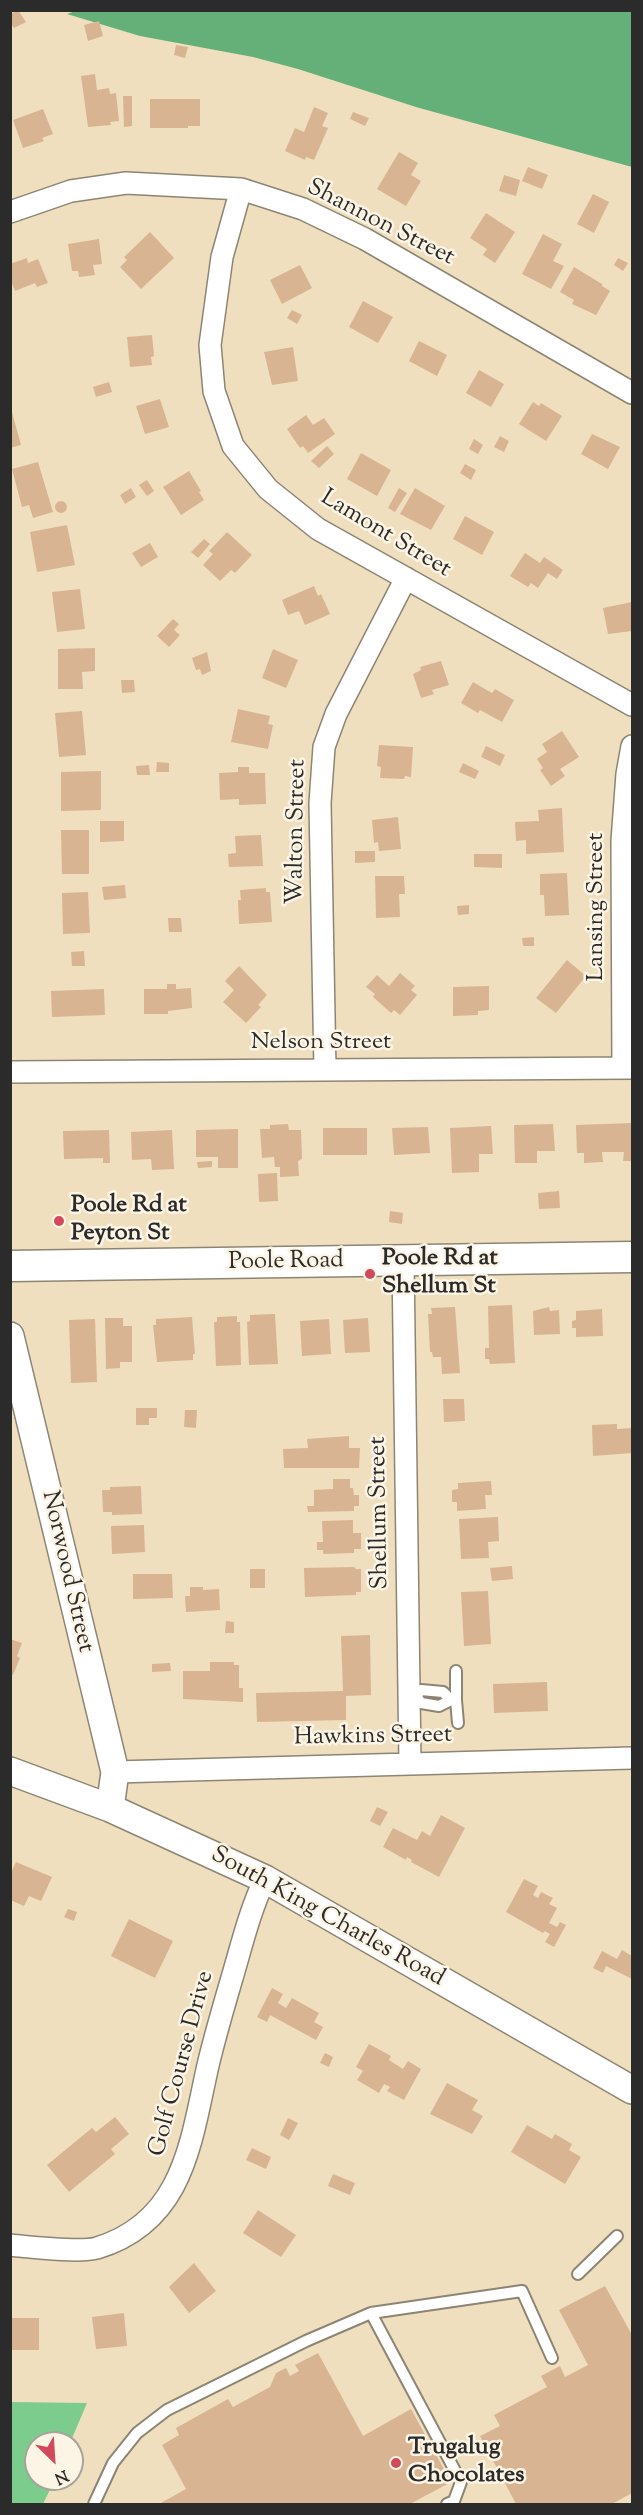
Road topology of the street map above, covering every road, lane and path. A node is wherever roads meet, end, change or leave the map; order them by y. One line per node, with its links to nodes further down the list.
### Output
1 (241, 189): 2 (street, Shannon Street); 3 (street, Shannon Street); 4 (street, Lamont Street)
2 (10, 212)
3 (633, 393)
4 (406, 578): 5 (street, Lamont Street); 8 (street, Walton Street)
5 (633, 705)
6 (633, 746): 7 (street, Lansing Street)
7 (628, 1068): 8 (street, Nelson Street)
8 (325, 1070): 9 (street, Nelson Street)
9 (10, 1072)
10 (633, 1257): 11 (main road, Poole Road)
11 (403, 1262): 12 (main road, Poole Road); 15 (street, Shellum Street)
12 (10, 1266)
13 (10, 1336): 21 (street, Norwood Street)
14 (456, 1671): 16 (lane)
15 (413, 1696): 16 (lane); 19 (street, Shellum Street)
16 (453, 1700): 17 (lane)
17 (458, 1724)
18 (633, 1758): 19 (street, Hawkins Street)
19 (410, 1763): 21 (street, Hawkins Street)
20 (10, 1771): 22 (street, South King Charles Road)
21 (114, 1772): 22 (street, Norwood Street)
22 (110, 1808): 23 (street, South King Charles Road)
23 (265, 1879): 24 (street, South King Charles Road); 26 (street, Golf Course Drive)
24 (633, 2090)
25 (617, 2236): 27 (lane)
26 (10, 2245)
27 (578, 2274)
28 (371, 2313): 29 (lane); 30 (lane); 31 (lane)
29 (552, 2358)
30 (94, 2505)
31 (447, 2505)

